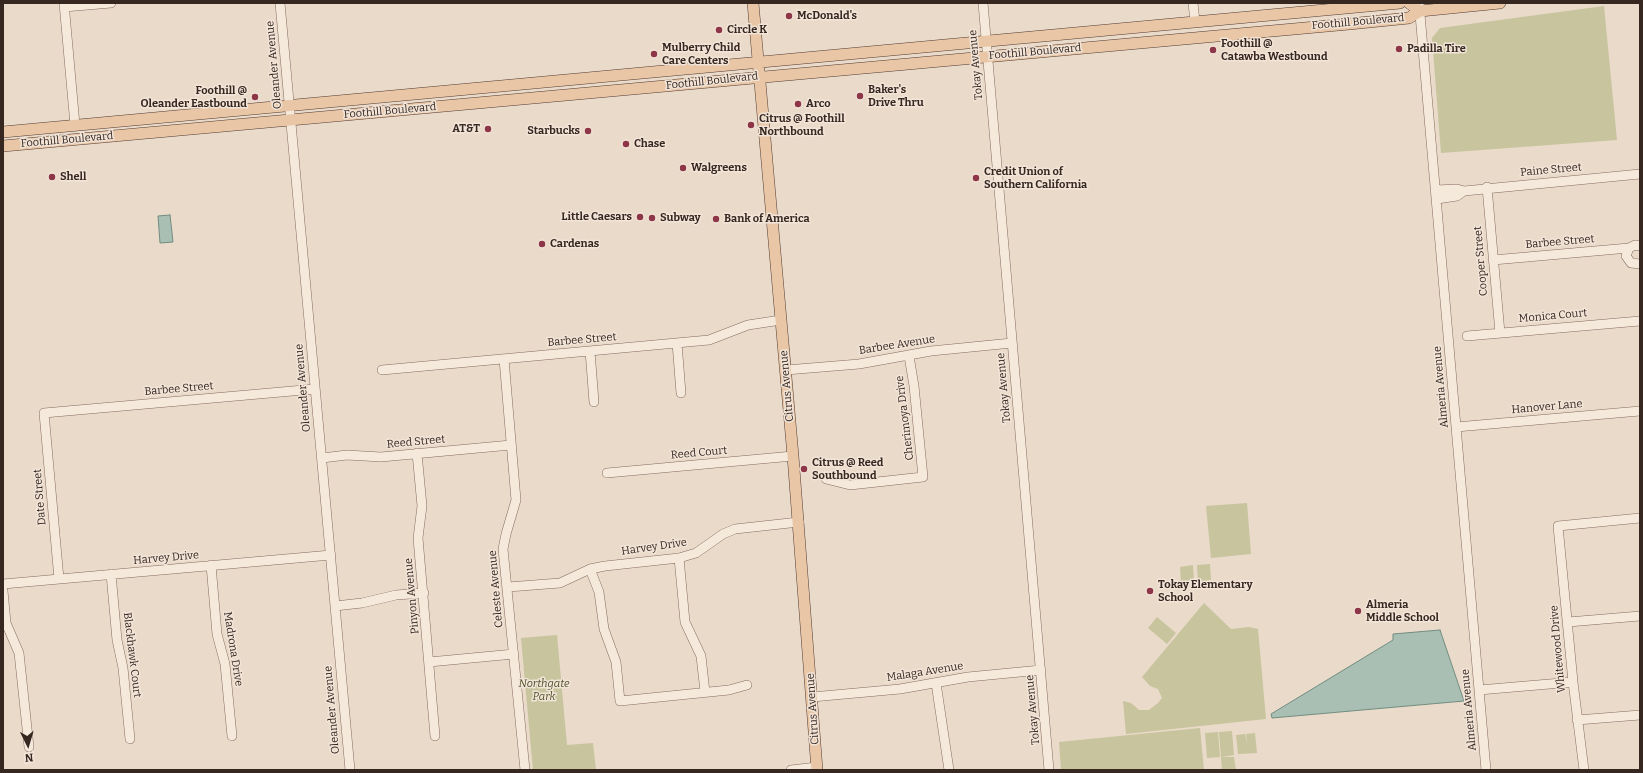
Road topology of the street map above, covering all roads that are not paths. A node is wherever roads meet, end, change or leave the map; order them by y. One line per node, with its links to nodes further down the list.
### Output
1 (112, 3): 9 (street)
2 (280, 3): 18 (street, Oleander Avenue)
3 (753, 3): 14 (main road, Citrus Avenue)
4 (984, 3): 12 (street, Tokay Avenue)
5 (1193, 3): 11 (street)
6 (1400, 3): 11 (main road, Foothill Boulevard)
7 (1409, 3): 10 (main road, Foothill Boulevard)
8 (1500, 3): 10 (main road, Foothill Boulevard)
9 (64, 5): 20 (street)
10 (1420, 7): 13 (main road, Foothill Boulevard); 25 (street, Almeria Avenue)
11 (1195, 22): 12 (main road, Foothill Boulevard)
12 (986, 42): 13 (street, Tokay Avenue); 14 (main road, Foothill Boulevard)
13 (987, 56): 15 (main road, Foothill Boulevard); 34 (street, Tokay Avenue)
14 (759, 63): 15 (main road, Citrus Avenue); 16 (main road, Foothill Boulevard)
15 (760, 76): 17 (main road, Foothill Boulevard); 30 (main road, Citrus Avenue)
16 (575, 80): 17 (main road); 18 (main road, Foothill Boulevard)
17 (504, 101): 19 (main road, Foothill Boulevard)
18 (290, 106): 19 (street, Oleander Avenue); 20 (main road, Foothill Boulevard)
19 (291, 120): 22 (main road, Foothill Boulevard); 41 (street, Oleander Avenue)
20 (75, 125): 21 (main road, Foothill Boulevard)
21 (3, 132)
22 (3, 146)
23 (1640, 174): 24 (street, Paine Street)
24 (1487, 187): 25 (street, Paine Street); 28 (street, Cooper Street)
25 (1437, 194): 46 (street, Almeria Avenue)
26 (1640, 246): 27 (street, Barbee Street)
27 (1629, 248): 28 (street, Barbee Street); 29 (street)
28 (1493, 260): 32 (street, Cooper Street)
29 (1640, 264)
30 (781, 320): 35 (street, Barbee Street); 40 (main road, Citrus Avenue)
31 (1640, 320): 32 (street, Monica Court)
32 (1500, 333): 33 (street, Monica Court)
33 (1467, 336)
34 (1012, 343): 37 (street, Barbee Avenue); 70 (street, Tokay Avenue)
35 (677, 344): 36 (street, Barbee Street); 42 (street)
36 (590, 351): 38 (street, Barbee Street); 43 (street)
37 (908, 356): 40 (street, Barbee Avenue); 52 (street, Cherimoya Drive)
38 (504, 359): 39 (street, Barbee Street); 47 (street, Celeste Avenue)
39 (382, 370)
40 (786, 370): 49 (main road, Citrus Avenue)
41 (315, 389): 45 (street, Barbee Street); 50 (street, Oleander Avenue)
42 (681, 393)
43 (594, 402)
44 (1640, 411): 46 (street, Hanover Lane)
45 (44, 413): 60 (street, Date Street)
46 (1456, 427): 74 (street, Almeria Avenue)
47 (512, 446): 48 (street, Reed Street); 62 (street, Celeste Avenue)
48 (417, 453): 50 (street, Reed Street); 64 (street, Pinyon Avenue)
49 (794, 456): 51 (street, Reed Court); 54 (main road, Citrus Avenue)
50 (322, 458): 55 (street, Oleander Avenue)
51 (607, 473)
52 (826, 479)
53 (1640, 518): 67 (street, Whitewood Drive)
54 (799, 522): 56 (street, Harvey Drive); 76 (main road, Citrus Avenue)
55 (331, 555): 57 (street, Harvey Drive); 65 (street, Oleander Avenue)
56 (678, 558): 58 (street, Harvey Drive); 75 (street)
57 (211, 565): 59 (street, Harvey Drive); 79 (street, Madrona Drive)
58 (590, 569): 62 (street, Harvey Drive); 75 (street)
59 (111, 574): 60 (street, Harvey Drive); 81 (street, Blackhawk Court)
60 (59, 579): 61 (street, Harvey Drive)
61 (3, 584)
62 (508, 587): 68 (street, Celeste Avenue)
63 (3, 591): 82 (street)
64 (424, 592): 65 (street); 69 (street, Pinyon Avenue)
65 (335, 606): 84 (street, Oleander Avenue)
66 (1640, 616): 67 (street)
67 (1568, 622): 72 (street, Whitewood Drive)
68 (514, 654): 69 (street); 85 (street, Celeste Avenue)
69 (429, 662): 80 (street, Pinyon Avenue)
70 (1041, 670): 71 (street, Malaga Avenue); 88 (street, Tokay Avenue)
71 (936, 682): 76 (street, Malaga Avenue); 87 (street)
72 (1573, 682): 74 (street); 78 (street, Whitewood Drive)
73 (747, 685): 75 (street)
74 (1479, 690): 89 (street, Almeria Avenue)
75 (705, 692)
76 (812, 697): 83 (main road, Citrus Avenue)
77 (1640, 715): 78 (street)
78 (1577, 720): 90 (street, Whitewood Drive)
79 (232, 736)
80 (435, 736)
81 (130, 740)
82 (29, 748)
83 (817, 769): 86 (street)
84 (350, 770)
85 (525, 770)
86 (791, 770)
87 (949, 770)
88 (1049, 770)
89 (1486, 770)
90 (1584, 770)

